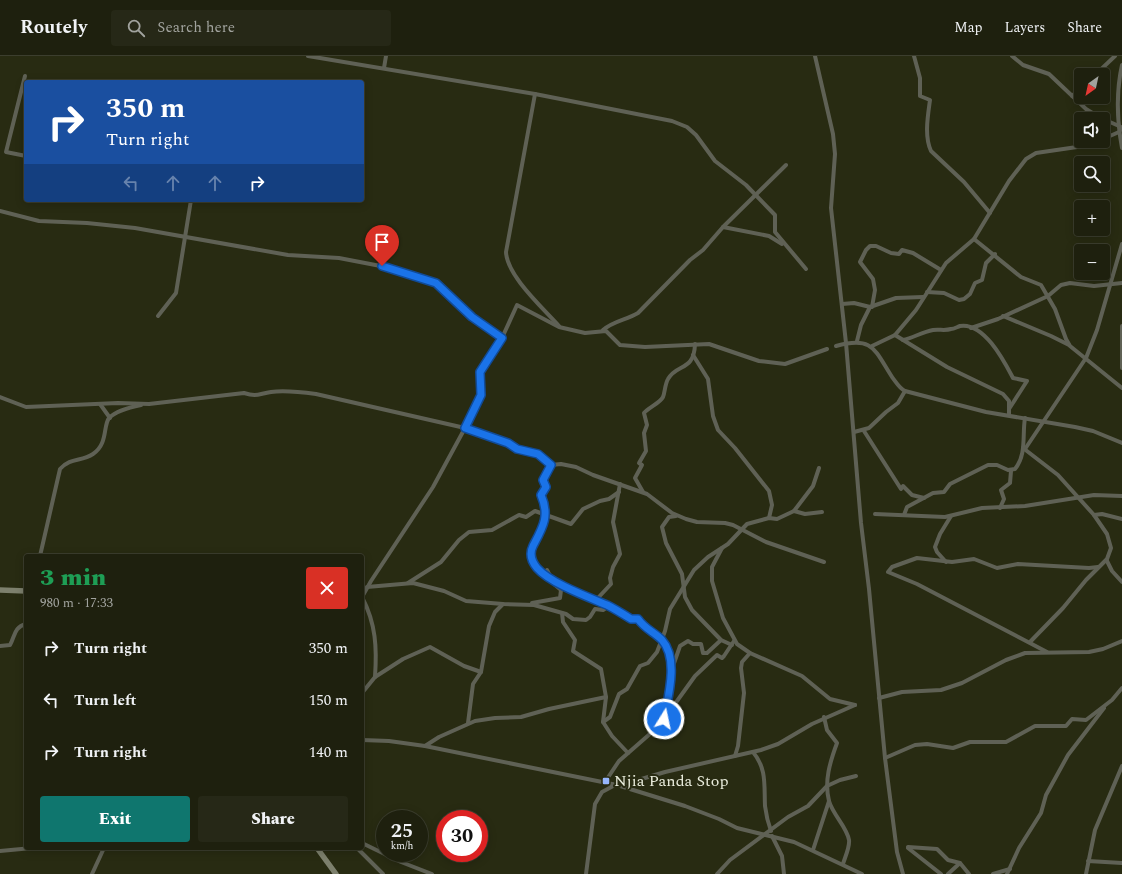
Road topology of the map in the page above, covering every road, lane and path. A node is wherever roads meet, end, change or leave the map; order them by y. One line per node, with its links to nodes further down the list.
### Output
1 (308, 56): 8 (street)
2 (386, 56): 8 (street)
3 (815, 56): 39 (street)
4 (914, 56): 25 (street)
5 (1012, 56): 12 (street)
6 (1115, 56): 9 (street)
7 (1122, 65): 15 (street)
8 (384, 68): 11 (street)
9 (1102, 68)
10 (24, 76): 20 (street)
11 (535, 94): 22 (street); 44 (street)
12 (1072, 96): 13 (street)
13 (1091, 112)
14 (1110, 123): 15 (street)
15 (1120, 127): 16 (street)
16 (1119, 132): 17 (street); 19 (street)
17 (1110, 136)
18 (1074, 148): 25 (street)
19 (1122, 148)
20 (24, 156)
21 (786, 165): 22 (street)
22 (755, 196): 26 (street); 30 (street)
23 (191, 202): 27 (street)
24 (0, 211): 27 (street)
25 (990, 213): 28 (street)
26 (723, 227): 30 (street); 46 (street)
27 (185, 237): 41 (street); 48 (street)
28 (974, 239): 31 (street); 33 (street)
29 (1122, 244): 35 (street)
30 (787, 248): 32 (street)
31 (995, 254): 36 (street); 37 (street)
32 (806, 269)
33 (941, 270): 36 (street); 40 (street)
34 (1122, 283): 35 (street)
35 (1111, 285): 37 (street); 59 (street)
36 (927, 292): 38 (street)
37 (1048, 296): 42 (street); 55 (street)
38 (923, 297): 40 (street); 47 (street)
39 (842, 304): 40 (street); 51 (street)
40 (871, 307): 50 (street)
41 (158, 316)
42 (1003, 316): 45 (street); 55 (street)
43 (1122, 326): 57 (street)
44 (559, 327): 46 (street); 48 (street)
45 (971, 328): 49 (street); 66 (street)
46 (603, 330): 52 (street)
47 (895, 335): 49 (street); 54 (street)
48 (502, 338): 71 (street)
49 (903, 340): 66 (street)
50 (857, 341): 51 (street); 54 (street)
51 (846, 343): 53 (street); 73 (street)
52 (695, 344): 56 (street); 58 (street)
53 (836, 346)
54 (872, 346): 62 (street)
55 (1070, 346): 59 (street)
56 (827, 349)
57 (1122, 350): 60 (street)
58 (693, 355): 81 (street); 94 (street)
59 (1086, 358): 61 (street); 70 (street)
60 (1122, 368)
61 (1122, 388)
62 (905, 391): 67 (street); 72 (street)
63 (0, 397): 64 (street)
64 (100, 404): 65 (street); 68 (street)
65 (144, 404): 68 (street); 71 (street)
66 (1009, 409): 67 (street)
67 (1009, 415): 69 (street)
68 (110, 418): 98 (street)
69 (1025, 418): 70 (street); 75 (street)
70 (1044, 420): 74 (street); 75 (street)
71 (465, 428): 76 (street); 107 (street)
72 (864, 430): 73 (street); 84 (street)
73 (854, 432): 132 (street)
74 (1122, 442)
75 (1024, 449): 78 (street); 83 (street)
76 (551, 465): 79 (street); 88 (street)
77 (819, 468): 86 (street)
78 (1011, 471): 84 (street); 85 (street)
79 (620, 484): 80 (street); 81 (street)
80 (619, 492): 88 (street); 111 (street)
81 (643, 492): 92 (street)
82 (1122, 496): 83 (street)
83 (1079, 497): 85 (street); 90 (street)
84 (925, 498): 91 (street)
85 (1000, 508): 93 (street)
86 (794, 511): 87 (street); 94 (street)
87 (822, 512)
88 (546, 514): 103 (street); 105 (street)
89 (875, 514): 91 (street)
90 (1094, 514): 95 (street); 102 (street)
91 (904, 515): 93 (street)
92 (679, 516): 96 (street); 106 (street)
93 (951, 516): 101 (street)
94 (769, 518): 96 (street)
95 (1122, 519)
96 (742, 529): 97 (street); 100 (street)
97 (722, 548): 106 (street); 122 (street)
98 (40, 554)
99 (1108, 561): 104 (street)
100 (824, 562)
101 (946, 562): 102 (street); 121 (street)
102 (1098, 567): 121 (street)
103 (550, 578): 111 (street); 114 (street)
104 (1122, 582)
105 (407, 583): 107 (street); 113 (street)
106 (684, 586): 118 (street); 119 (street)
107 (367, 587): 110 (street)
108 (0, 590): 109 (street)
109 (24, 591)
110 (364, 593)
111 (596, 600): 115 (street)
112 (364, 601): 128 (street)
113 (503, 604): 114 (street); 126 (street)
114 (527, 604): 116 (street)
115 (609, 606): 116 (street); 118 (street)
116 (562, 613): 131 (street)
117 (24, 625): 123 (street)
118 (662, 640): 127 (street); 136 (street)
119 (721, 640): 122 (street); 127 (street)
120 (1122, 641): 124 (street)
121 (1030, 642): 124 (street)
122 (733, 643): 125 (street); 135 (street)
123 (0, 646)
124 (1047, 652): 132 (street)
125 (750, 653): 134 (street); 142 (street)
126 (481, 672): 128 (street); 137 (street)
127 (671, 673): 135 (street)
128 (375, 677): 130 (street)
129 (1122, 688): 133 (street)
130 (364, 690)
131 (606, 697): 136 (street); 137 (street)
132 (879, 698): 143 (street)
133 (1108, 704): 143 (street); 167 (street)
134 (824, 717): 140 (street); 149 (street)
135 (664, 719): 141 (street)
136 (603, 722): 141 (street)
137 (468, 723): 139 (street)
138 (364, 740): 139 (street)
139 (425, 746): 146 (street)
140 (753, 752): 142 (street); 151 (street)
141 (628, 753): 146 (street)
142 (735, 756): 147 (street)
143 (885, 758): 176 (street)
144 (1122, 766): 163 (street)
145 (856, 776): 149 (street)
146 (605, 782): 147 (street)
147 (611, 783): 148 (street)
148 (617, 784): 152 (street); 172 (street)
149 (828, 786): 150 (street); 151 (street)
150 (829, 800): 161 (street); 166 (street)
151 (771, 831): 152 (street)
152 (766, 835): 153 (street); 173 (street)
153 (772, 836): 161 (street); 174 (street)
154 (364, 844): 171 (street)
155 (0, 847): 157 (street)
156 (24, 848): 157 (street)
157 (11, 849): 162 (street)
158 (103, 850): 168 (street)
159 (318, 850): 169 (street)
160 (359, 850): 170 (street)
161 (813, 850): 166 (street)
162 (0, 851)
163 (1088, 860): 165 (street); 182 (street)
164 (960, 863): 177 (street); 178 (street); 179 (street)
165 (1122, 863)
166 (843, 864): 175 (street)
167 (1010, 869): 180 (street); 181 (street)
168 (92, 874)
169 (336, 874)
170 (382, 874)
171 (432, 874)
172 (586, 874)
173 (717, 874)
174 (784, 874)
175 (862, 874)
176 (903, 874)
177 (941, 874)
178 (948, 874)
179 (969, 874)
180 (993, 874)
181 (1007, 874)
182 (1086, 874)

